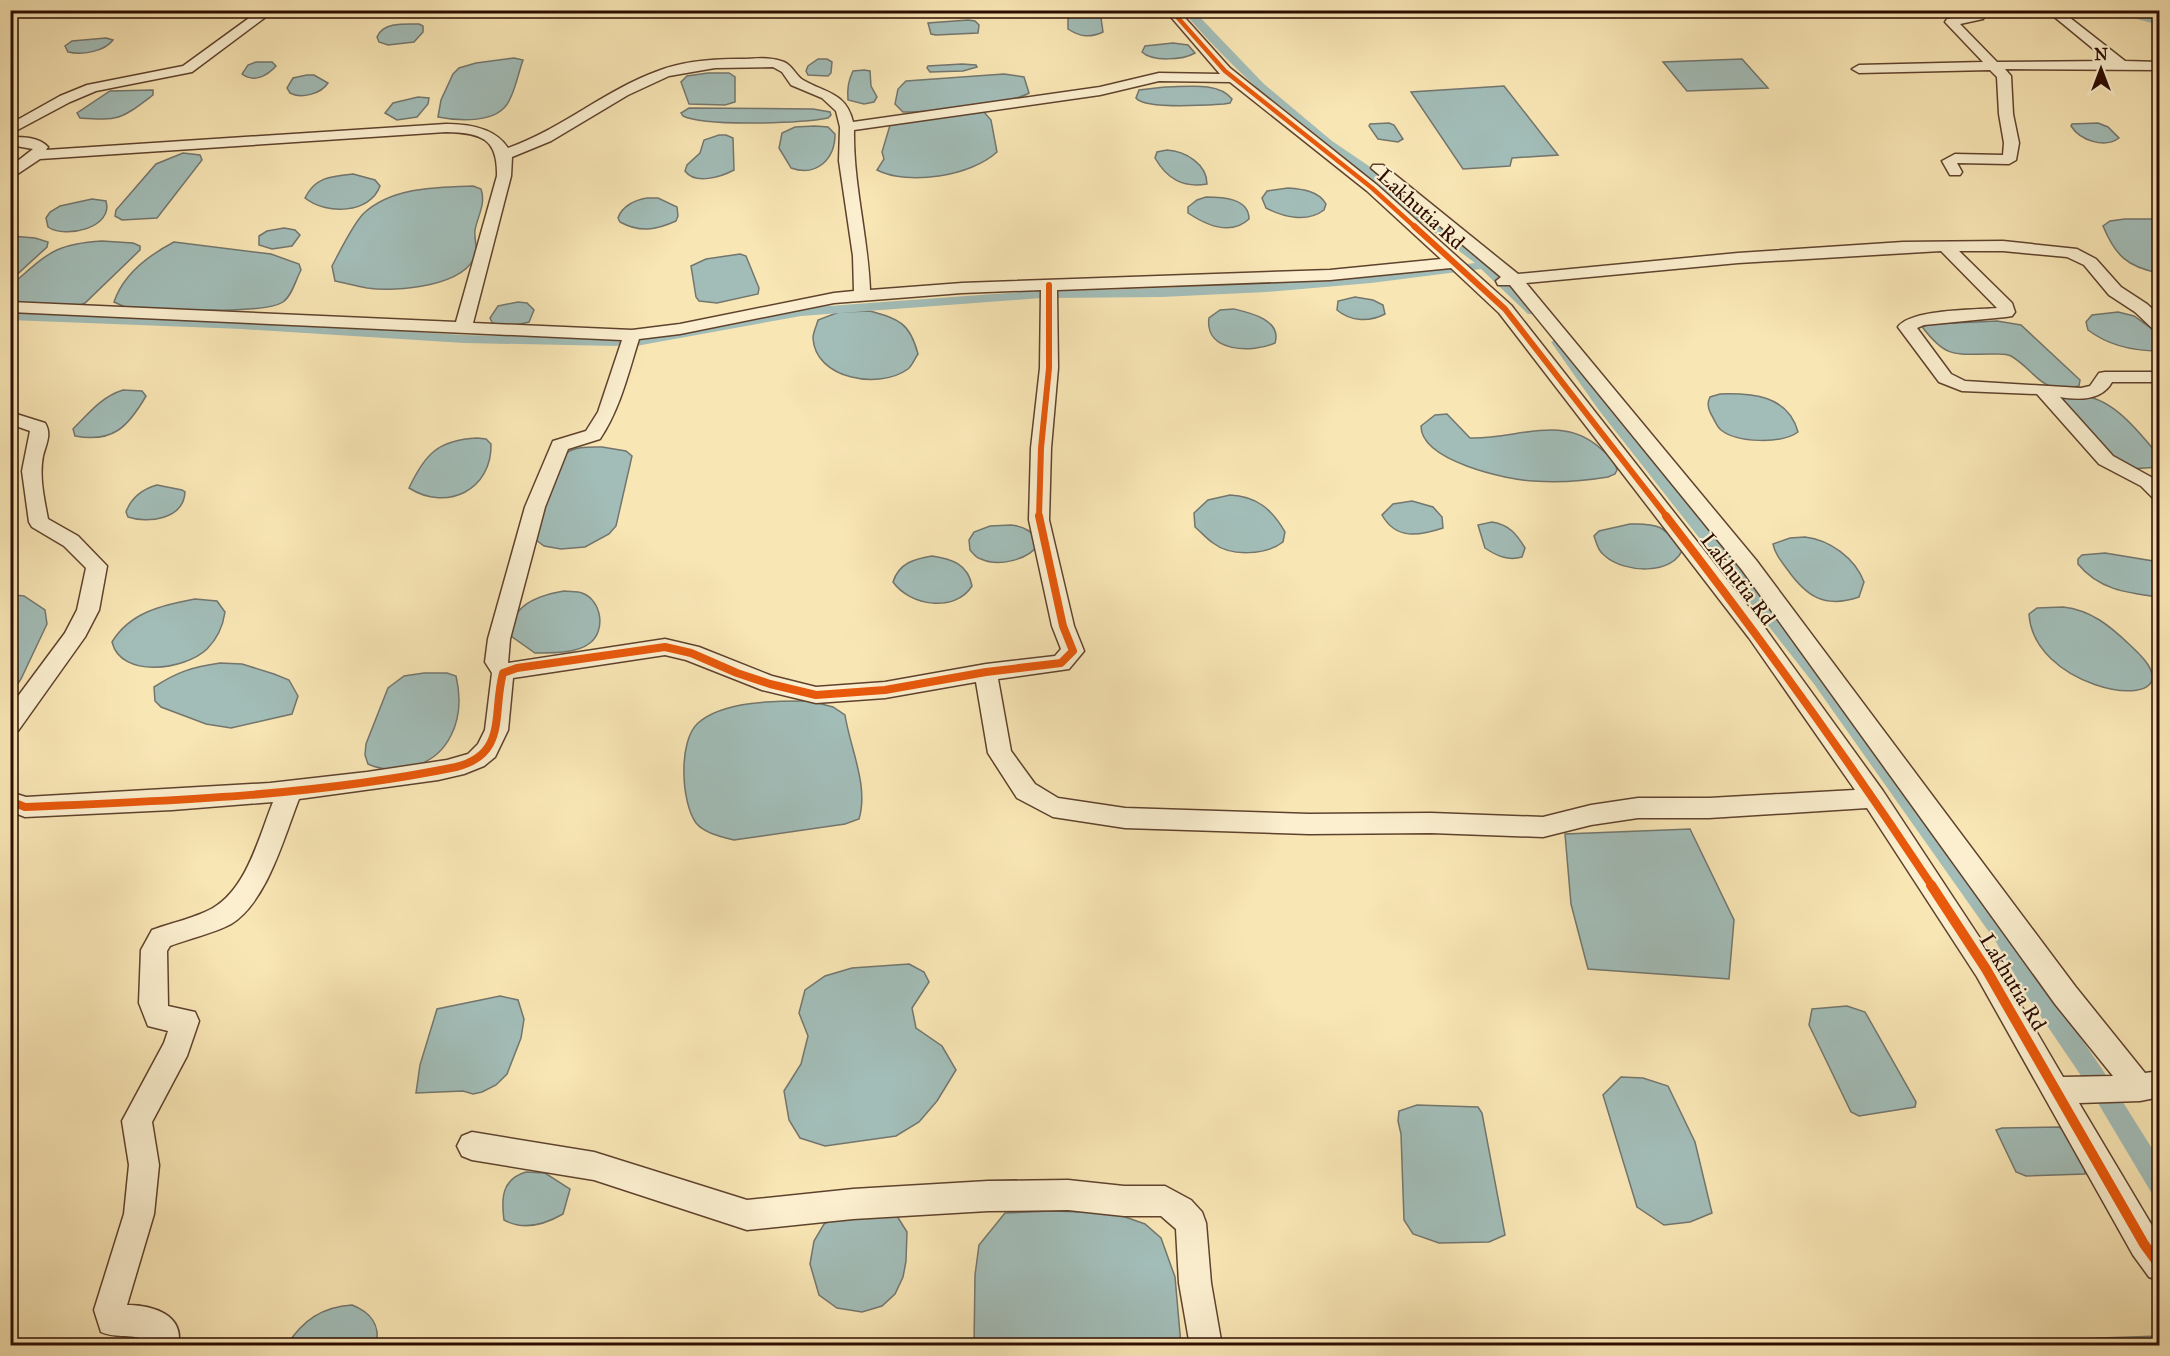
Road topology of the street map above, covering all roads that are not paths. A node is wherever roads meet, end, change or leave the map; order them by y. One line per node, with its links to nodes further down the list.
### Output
1 (269, 10): 11 (street)
2 (1171, 10): 9 (street, Lakhutia Rd)
3 (1974, 10): 6 (street)
4 (2052, 10): 5 (street)
5 (2121, 65): 6 (street); 7 (street)
6 (1993, 66): 8 (street); 16 (street)
7 (2160, 66)
8 (1859, 69)
9 (1232, 78): 10 (street); 19 (street, Lakhutia Rd)
10 (847, 128): 14 (street); 23 (street)
11 (10, 130)
12 (10, 141): 13 (street)
13 (36, 155): 14 (street); 17 (street)
14 (504, 155): 26 (street)
15 (1378, 168): 20 (street)
16 (1955, 172)
17 (10, 175)
18 (1945, 246): 20 (street); 25 (street); 29 (street)
19 (1454, 263): 21 (street); 22 (street, Lakhutia Rd)
20 (1514, 279): 22 (street); 38 (street)
21 (1049, 285): 23 (street); 32 (street)
22 (1478, 285): 36 (street, Lakhutia Rd)
23 (862, 296): 27 (street)
24 (10, 307): 26 (street)
25 (2160, 326)
26 (463, 328): 27 (street)
27 (632, 336): 33 (street)
28 (2160, 377): 29 (street)
29 (2042, 389): 31 (street)
30 (10, 418): 34 (street)
31 (2160, 494)
32 (986, 672): 33 (street); 36 (street)
33 (503, 673): 35 (street)
34 (10, 725)
35 (291, 789): 37 (street); 42 (street)
36 (1874, 798): 39 (street, Lakhutia Rd)
37 (10, 801)
38 (2140, 1087): 39 (street)
39 (2068, 1090): 41 (street, Lakhutia Rd)
40 (472, 1146): 43 (street)
41 (2160, 1266)
42 (162, 1346)
43 (1206, 1346)

